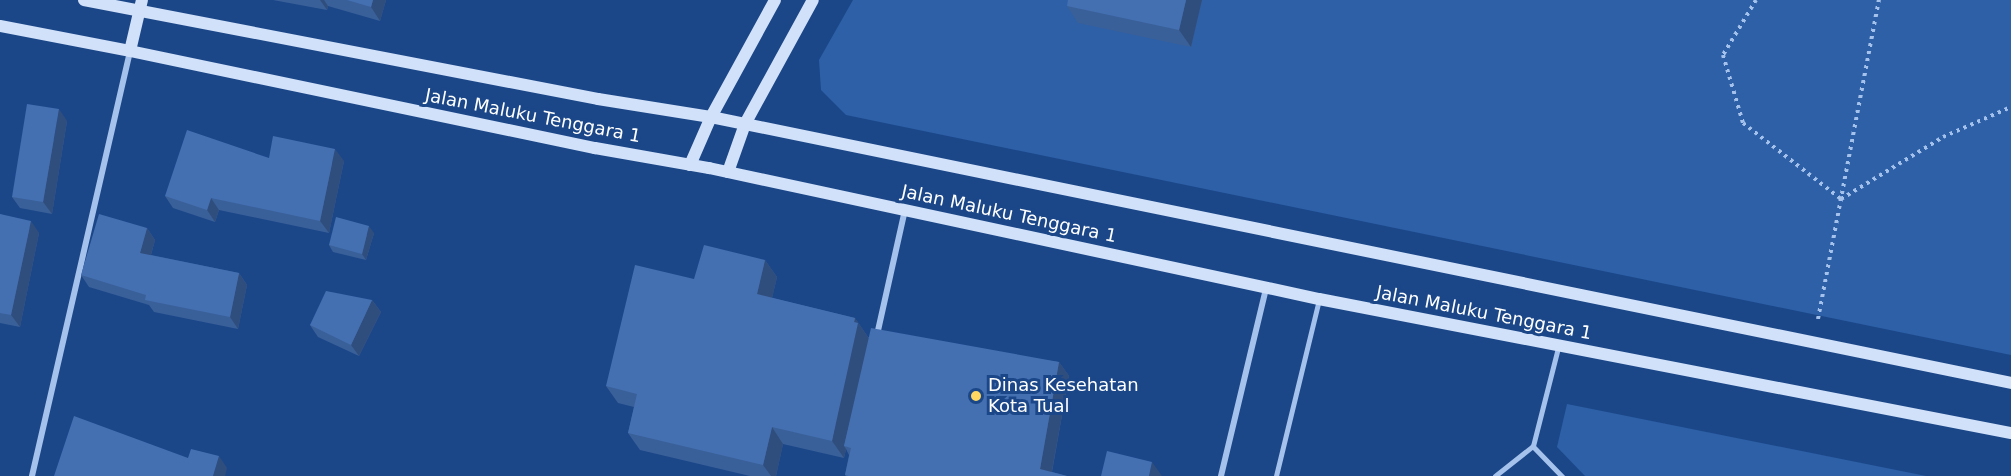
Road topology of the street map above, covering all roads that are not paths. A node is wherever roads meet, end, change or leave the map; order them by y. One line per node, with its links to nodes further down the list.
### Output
1 (84, 0): 4 (main road, Jalan Maluku Tenggara 1)
2 (775, 0): 7 (main road)
3 (813, 0): 8 (main road)
4 (141, 6): 6 (main road); 7 (main road, Jalan Maluku Tenggara 1)
5 (0, 26): 6 (main road, Jalan Maluku Tenggara 1)
6 (130, 51): 9 (main road, Jalan Maluku Tenggara 1); 19 (street)
7 (711, 117): 8 (main road, Jalan Maluku Tenggara 1); 9 (main road)
8 (745, 124): 10 (main road); 16 (main road, Jalan Maluku Tenggara 1)
9 (690, 165): 10 (main road, Jalan Maluku Tenggara 1)
10 (728, 172): 11 (main road, Jalan Maluku Tenggara 1)
11 (905, 210): 12 (main road, Jalan Maluku Tenggara 1); 15 (street)
12 (1266, 288): 13 (main road, Jalan Maluku Tenggara 1); 20 (street)
13 (1319, 299): 14 (main road, Jalan Maluku Tenggara 1); 21 (lane)
14 (1559, 346): 17 (main road, Jalan Maluku Tenggara 1); 18 (lane)
15 (874, 349)
16 (2011, 383)
17 (2011, 433)
18 (1533, 446): 22 (lane); 23 (lane)
19 (32, 476)
20 (1221, 476)
21 (1276, 476)
22 (1495, 476)
23 (1562, 476)

